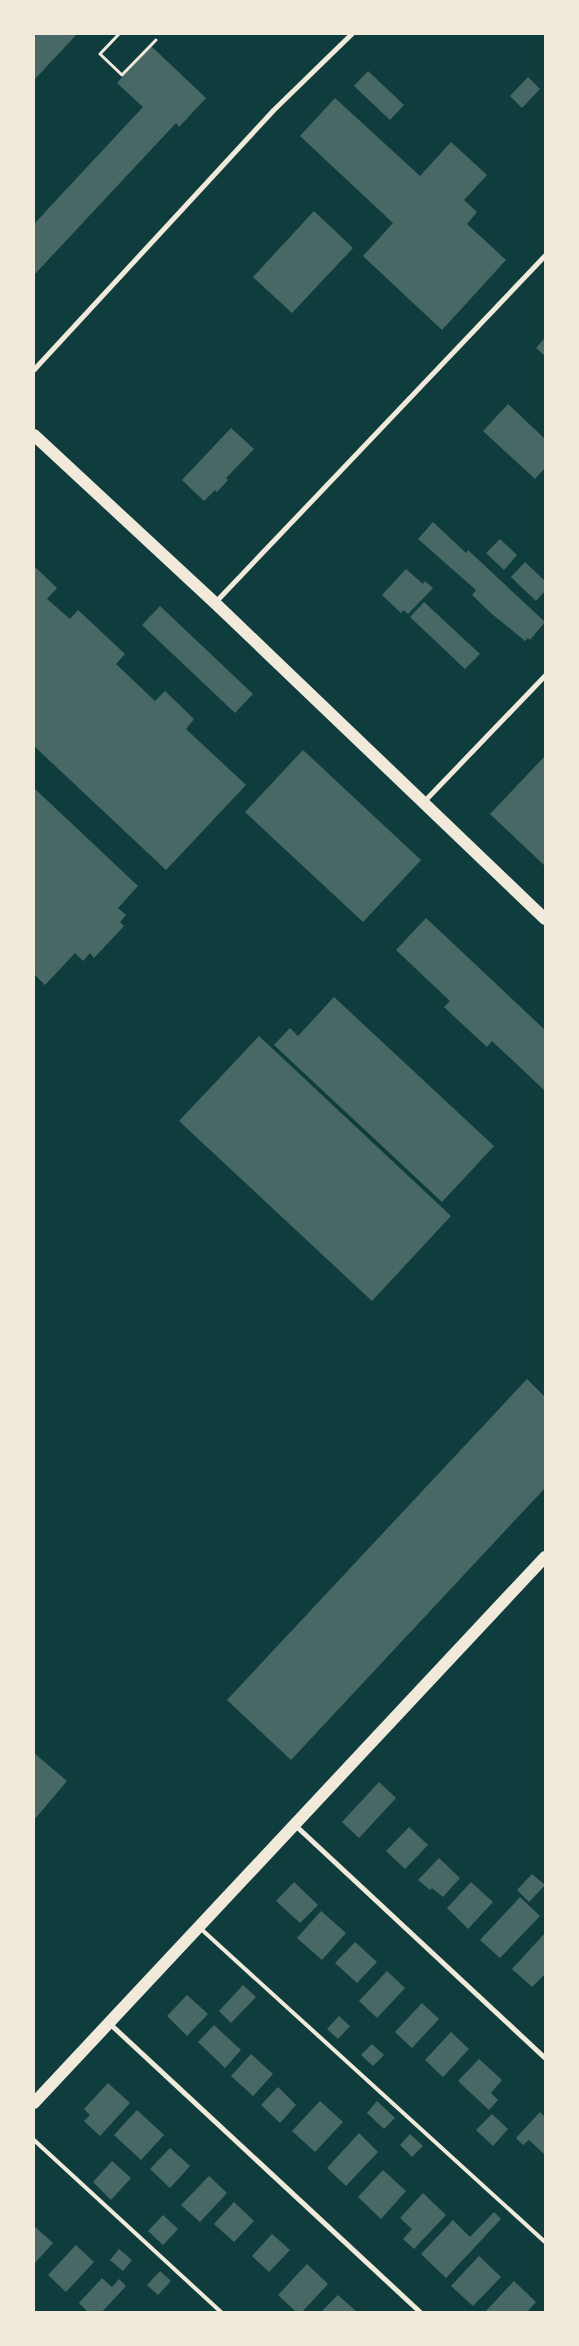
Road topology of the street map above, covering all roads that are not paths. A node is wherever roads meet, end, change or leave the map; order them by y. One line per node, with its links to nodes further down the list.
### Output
1 (352, 34): 3 (street)
2 (545, 256): 5 (street)
3 (34, 370)
4 (34, 435): 5 (main road)
5 (215, 603): 7 (main road)
6 (545, 676): 7 (street)
7 (424, 802): 8 (main road)
8 (545, 919)
9 (545, 1557): 10 (main road)
10 (295, 1825): 11 (main road); 13 (street)
11 (198, 1927): 12 (main road); 16 (lane)
12 (109, 2023): 14 (main road); 18 (street)
13 (545, 2058)
14 (34, 2103)
15 (34, 2140): 17 (lane)
16 (545, 2242)
17 (221, 2312)
18 (420, 2312)

